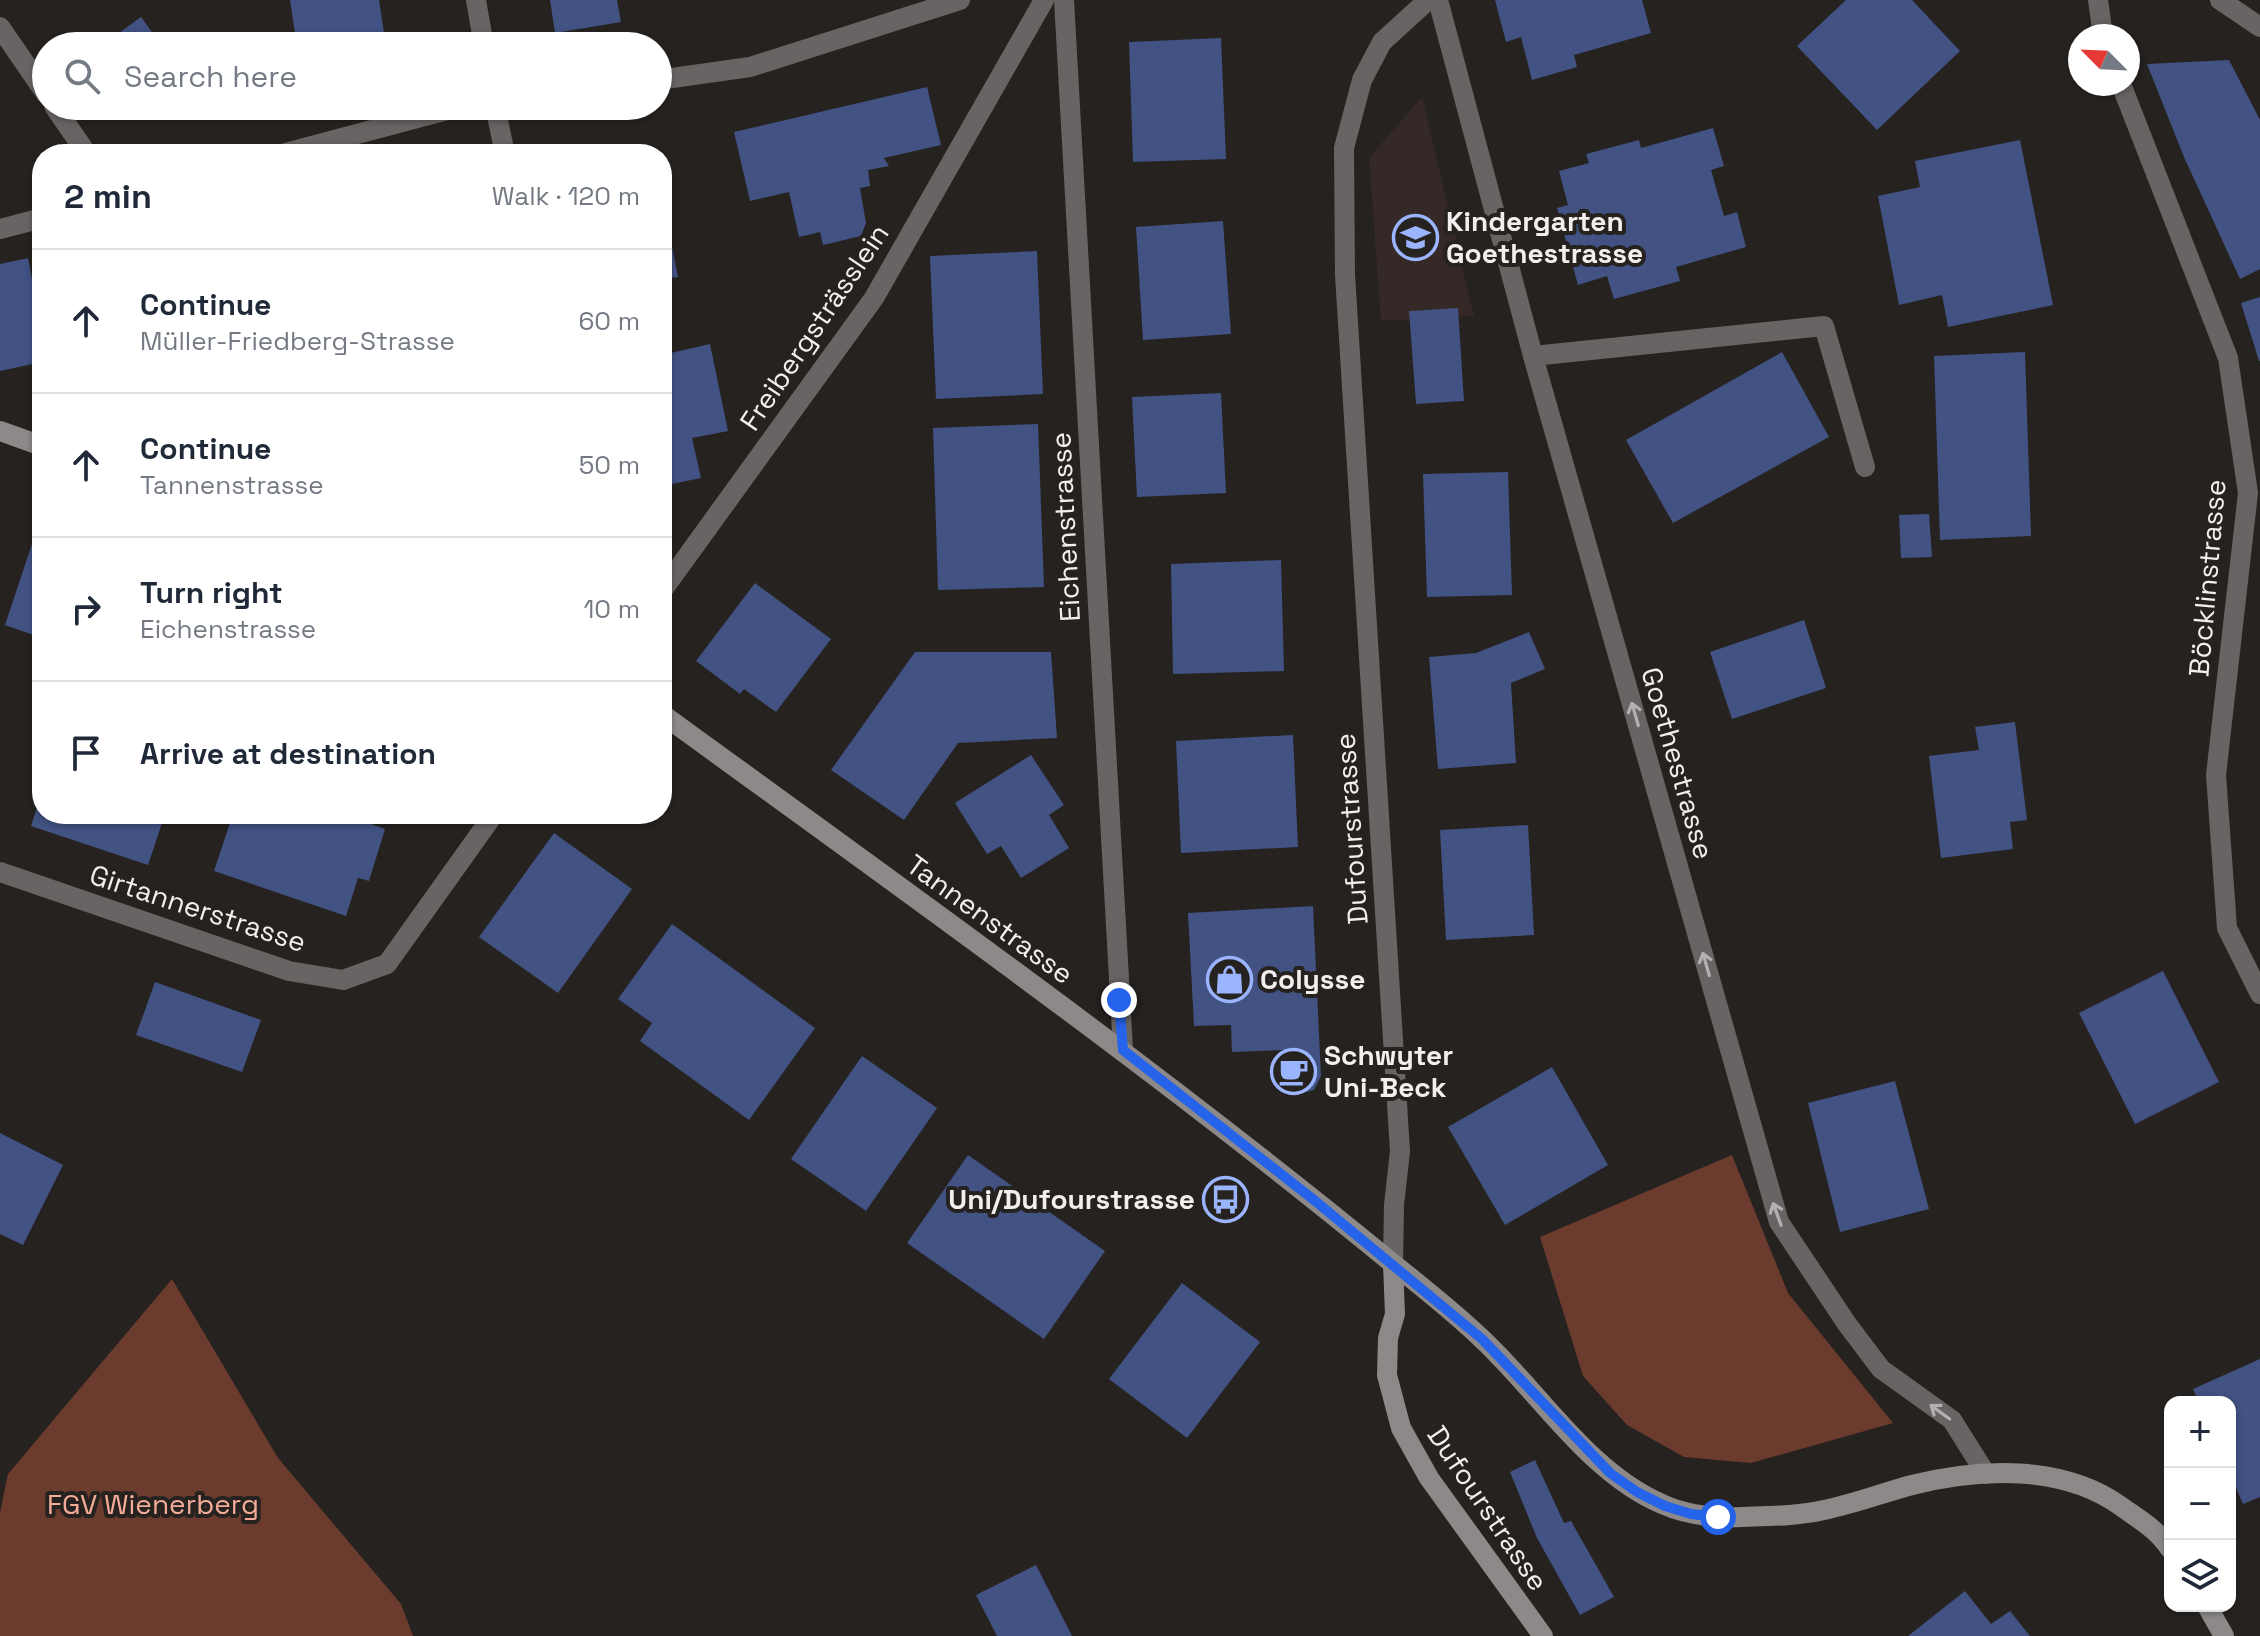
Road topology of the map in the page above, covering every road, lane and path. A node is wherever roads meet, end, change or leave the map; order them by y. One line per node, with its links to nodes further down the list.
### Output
1 (476, 0): 12 (street)
2 (960, 0): 14 (street)
3 (1044, 0): 28 (street, Freibergsträsslein)
4 (1064, 0): 33 (street, Eichenstrasse)
5 (1428, 0): 34 (street, Dufourstrasse)
6 (1438, 0): 24 (street, Goethestrasse)
7 (2098, 0): 9 (street)
8 (2220, 0): 11 (street)
9 (2101, 24)
10 (0, 27): 13 (street)
11 (2260, 27)
12 (482, 32)
13 (32, 74)
14 (672, 78)
15 (2126, 96): 32 (street, Böcklinstrasse)
16 (64, 120): 19 (street)
17 (410, 120): 20 (street)
18 (498, 120): 21 (street)
19 (80, 144)
20 (320, 144)
21 (503, 144)
22 (32, 221): 23 (street)
23 (0, 229)
24 (1533, 356): 27 (street); 35 (street, Goethestrasse, one-way to 24)
25 (0, 431): 26 (street)
26 (32, 442)
27 (1865, 467)
28 (672, 577)
29 (672, 721): 33 (street, Tannenstrasse)
30 (487, 824): 31 (street, Girtannerstrasse)
31 (0, 872)
32 (2260, 994)
33 (1123, 1050): 34 (street, Tannenstrasse)
34 (1393, 1264): 35 (street, Tannenstrasse); 38 (street, Dufourstrasse)
35 (1986, 1474): 36 (street, Tannenstrasse)
36 (2164, 1540)
37 (2210, 1612): 39 (street)
38 (1543, 1636)
39 (2224, 1636)

